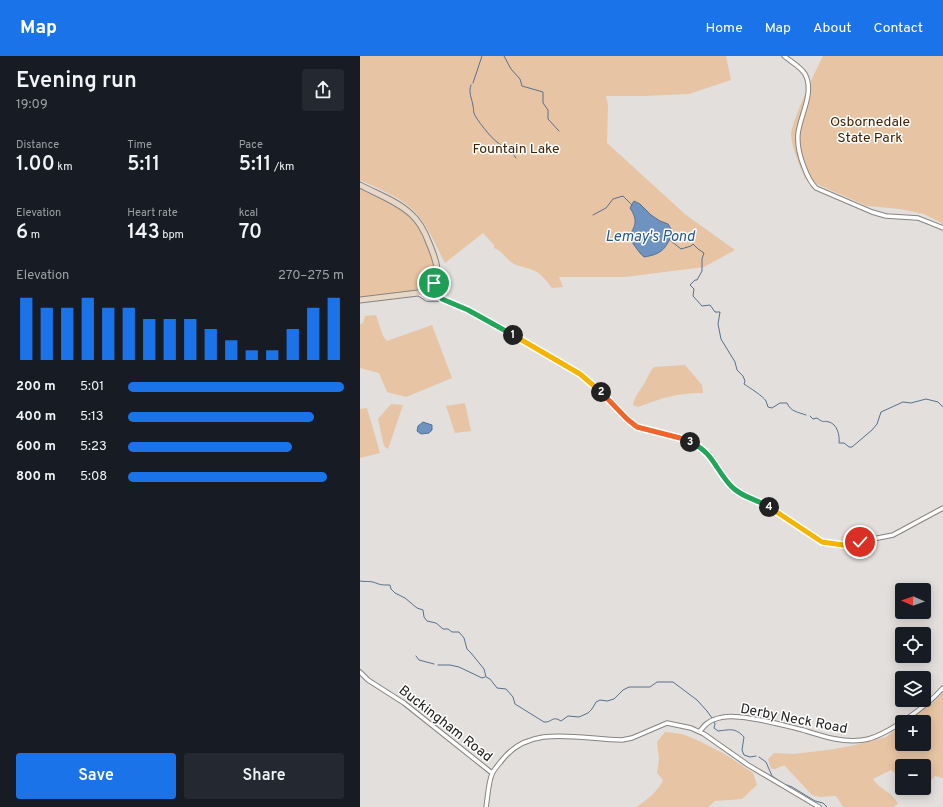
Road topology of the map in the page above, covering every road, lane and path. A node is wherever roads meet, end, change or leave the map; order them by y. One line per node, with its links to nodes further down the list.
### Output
1 (784, 56): 3 (street)
2 (360, 185): 4 (main road)
3 (943, 228)
4 (436, 279): 5 (main road); 6 (street)
5 (418, 293): 6 (street); 7 (main road)
6 (442, 299): 8 (street)
7 (360, 300)
8 (943, 508)
9 (360, 672): 12 (street, Buckingham Road)
10 (943, 688): 11 (street, Derby Neck Road)
11 (700, 731): 12 (street, Buckingham Road); 14 (street, Buckingham Road)
12 (492, 773): 13 (street)
13 (486, 807)
14 (819, 807)

